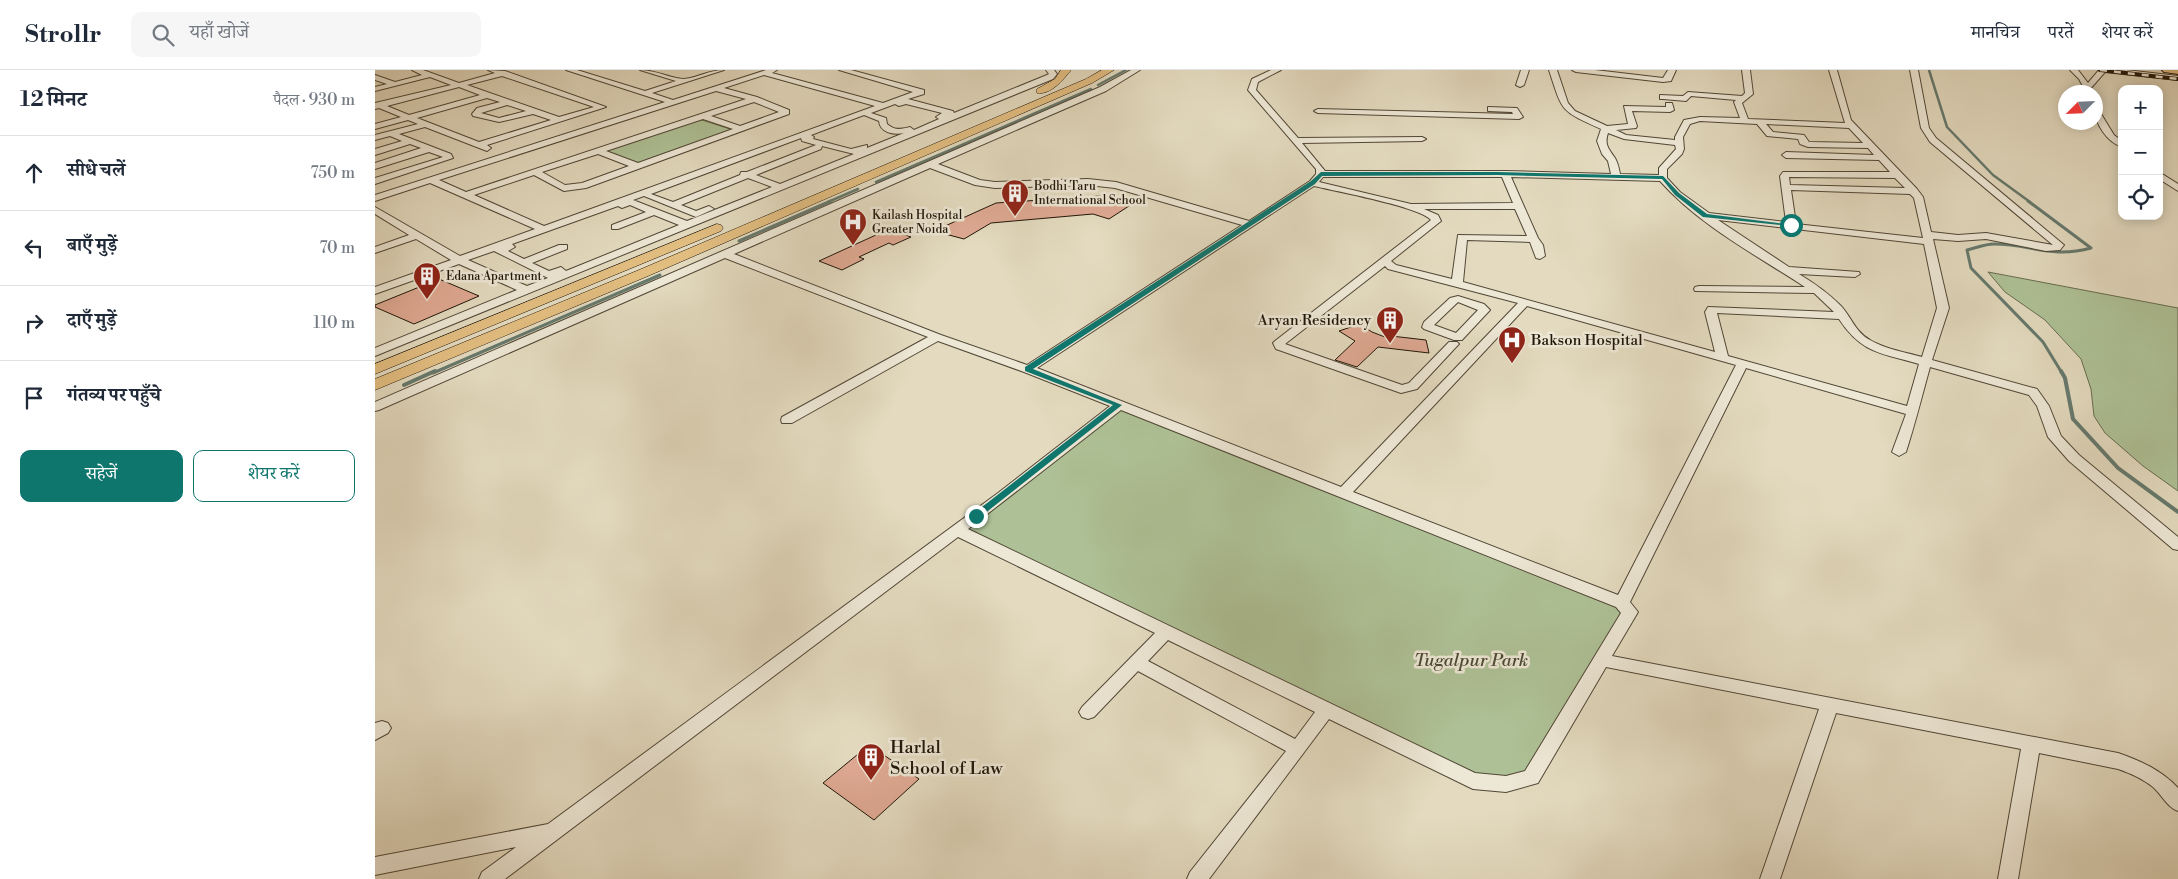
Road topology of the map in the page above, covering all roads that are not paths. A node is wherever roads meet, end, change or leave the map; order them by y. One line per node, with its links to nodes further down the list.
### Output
1 (416, 70): 29 (street)
2 (493, 70): 26 (street)
3 (514, 70): 26 (street)
4 (570, 70): 40 (street)
5 (644, 70): 27 (street)
6 (667, 70): 27 (street)
7 (720, 70): 32 (street)
8 (773, 70): 28 (street)
9 (843, 70): 48 (street)
10 (1050, 70): 56 (street)
11 (1107, 70): 24 (main road); 98 (main road)
12 (1136, 70): 84 (street)
13 (1277, 70): 71 (street)
14 (1525, 70): 34 (street)
15 (1553, 70): 65 (street)
16 (1576, 70): 17 (street)
17 (1672, 70)
18 (1746, 70): 43 (street)
19 (1833, 70): 63 (street)
20 (1914, 70): 120 (street)
21 (2074, 70): 36 (street)
22 (2105, 70): 31 (street); 37 (street)
23 (2167, 70): 25 (highway)
24 (1074, 71): 56 (main road)
25 (2178, 71)
26 (503, 73): 35 (street); 57 (street)
27 (657, 73): 32 (street)
28 (764, 73): 38 (street); 48 (street)
29 (430, 75): 33 (street); 35 (street)
30 (375, 77): 33 (street)
31 (2178, 78)
32 (685, 81): 40 (street)
33 (394, 84): 39 (street)
34 (1520, 84)
35 (459, 85): 41 (street); 47 (street)
36 (2086, 85)
37 (2092, 85)
38 (715, 88): 44 (street); 46 (street)
39 (375, 89)
40 (645, 94): 46 (street)
41 (488, 95): 45 (street); 55 (street)
42 (1663, 97): 43 (street)
43 (1744, 98): 58 (street)
44 (753, 99): 54 (street); 64 (street)
45 (508, 102): 51 (street); 51 (street)
46 (673, 102): 82 (street)
47 (376, 106): 55 (street)
48 (883, 106): 53 (street)
49 (1669, 106): 65 (street)
50 (1491, 109): 52 (street)
51 (534, 111): 57 (street)
52 (1317, 111)
53 (868, 114): 66 (street); 66 (street); 66 (street); 87 (street)
54 (703, 116): 64 (street); 79 (street)
55 (408, 117): 60 (street); 62 (street)
56 (963, 119): 68 (street); 138 (main road)
57 (559, 120): 75 (street)
58 (1745, 121): 59 (street); 74 (street)
59 (1759, 121): 63 (street); 76 (street)
60 (426, 124): 67 (street); 75 (street)
61 (2103, 124): 73 (street)
62 (375, 126)
63 (1850, 126): 76 (street)
64 (742, 129): 86 (street)
65 (1605, 129): 74 (street); 93 (street)
66 (900, 133): 68 (street)
67 (391, 134): 69 (street); 72 (street)
68 (909, 136): 100 (street)
69 (375, 138)
70 (1422, 139): 71 (street)
71 (1295, 141): 94 (street)
72 (409, 142): 78 (street); 80 (street)
73 (2118, 142)
74 (1679, 143): 95 (street)
75 (479, 145): 82 (street)
76 (1870, 146): 83 (street)
77 (818, 148): 87 (street); 91 (street); 100 (street)
78 (428, 149): 85 (street); 97 (street)
79 (598, 151): 86 (street); 88 (street)
80 (375, 152)
81 (1786, 155): 83 (street)
82 (507, 156): 99 (street)
83 (1882, 158): 92 (street)
84 (929, 164): 104 (street); 114 (street)
85 (375, 166)
86 (637, 166): 88 (street)
87 (723, 167): 91 (street); 107 (street); 117 (street)
88 (535, 172): 105 (street)
89 (375, 174): 97 (street)
90 (1505, 174): 93 (street); 94 (street); 109 (street)
91 (748, 175): 100 (street); 107 (street)
92 (1899, 175): 101 (street); 103 (street)
93 (1616, 177): 95 (street)
94 (1317, 178): 108 (street); 114 (street)
95 (1663, 178): 112 (street)
96 (2163, 178): 102 (street)
97 (380, 179)
98 (862, 179): 104 (main road); 140 (main road)
99 (431, 180): 105 (street); 106 (street)
100 (777, 186): 107 (street); 113 (street)
101 (1785, 187): 103 (street); 115 (street)
102 (2178, 188)
103 (1914, 191): 120 (street)
104 (868, 192): 123 (street)
105 (466, 195): 117 (street)
106 (375, 198)
107 (673, 205)
108 (1407, 206): 109 (street); 126 (street)
109 (1519, 206): 119 (street)
110 (656, 211): 113 (street); 116 (street); 127 (street)
111 (377, 212): 118 (street)
112 (1705, 216): 115 (street); 128 (street)
113 (685, 223): 130 (street)
114 (1249, 224): 149 (street)
115 (1791, 225): 120 (street)
116 (615, 227)
117 (544, 230): 125 (street)
118 (418, 235): 122 (street); 125 (street)
119 (1533, 238): 124 (street); 131 (street)
120 (1928, 238): 146 (street)
121 (563, 247): 127 (street)
122 (375, 250)
123 (725, 254): 139 (street); 153 (street)
124 (1540, 256)
125 (459, 260): 133 (street); 135 (street)
126 (1385, 261): 131 (street); 147 (street)
127 (523, 263): 130 (street)
128 (1787, 270): 129 (street); 134 (street)
129 (1855, 274)
130 (552, 277): 133 (street)
131 (1457, 284): 136 (street)
132 (1699, 289): 134 (street)
133 (526, 290): 143 (street)
134 (1816, 290): 137 (street)
135 (375, 291)
136 (1525, 302): 142 (street); 144 (street)
137 (1842, 316): 144 (street); 146 (street)
138 (490, 322): 140 (main road); 148 (main road)
139 (937, 336): 149 (street); 157 (street)
140 (484, 341): 151 (main road)
141 (1455, 341): 141 (street); 142 (street); 147 (street)
142 (1483, 347): 150 (street)
143 (375, 352)
144 (1722, 358): 145 (street)
145 (1743, 363): 156 (street); 162 (street)
146 (1927, 363): 156 (street); 161 (street)
147 (1432, 367): 150 (street)
148 (375, 369)
149 (1028, 369): 154 (street)
150 (1455, 377): 159 (street)
151 (375, 385)
152 (375, 395): 153 (street)
153 (399, 396): 155 (street)
154 (1119, 405): 159 (street); 160 (street)
155 (375, 407)
156 (1913, 412): 158 (street)
157 (787, 420)
158 (1899, 452)
159 (1343, 494): 162 (street)
160 (957, 530): 163 (street); 172 (street)
161 (2178, 545)
162 (1622, 603): 164 (street)
163 (1166, 632): 165 (street); 167 (street)
164 (1602, 660): 166 (street); 167 (street)
165 (1137, 663): 168 (street); 170 (street)
166 (1830, 704): 169 (street); 176 (street)
167 (1327, 709): 170 (street)
168 (1088, 712)
169 (2031, 744): 171 (street); 177 (street)
170 (1298, 749): 175 (street)
171 (2178, 803)
172 (555, 831): 173 (street); 174 (street)
173 (375, 866)
174 (489, 879)
175 (1197, 879)
176 (1770, 879)
177 (2007, 879)

